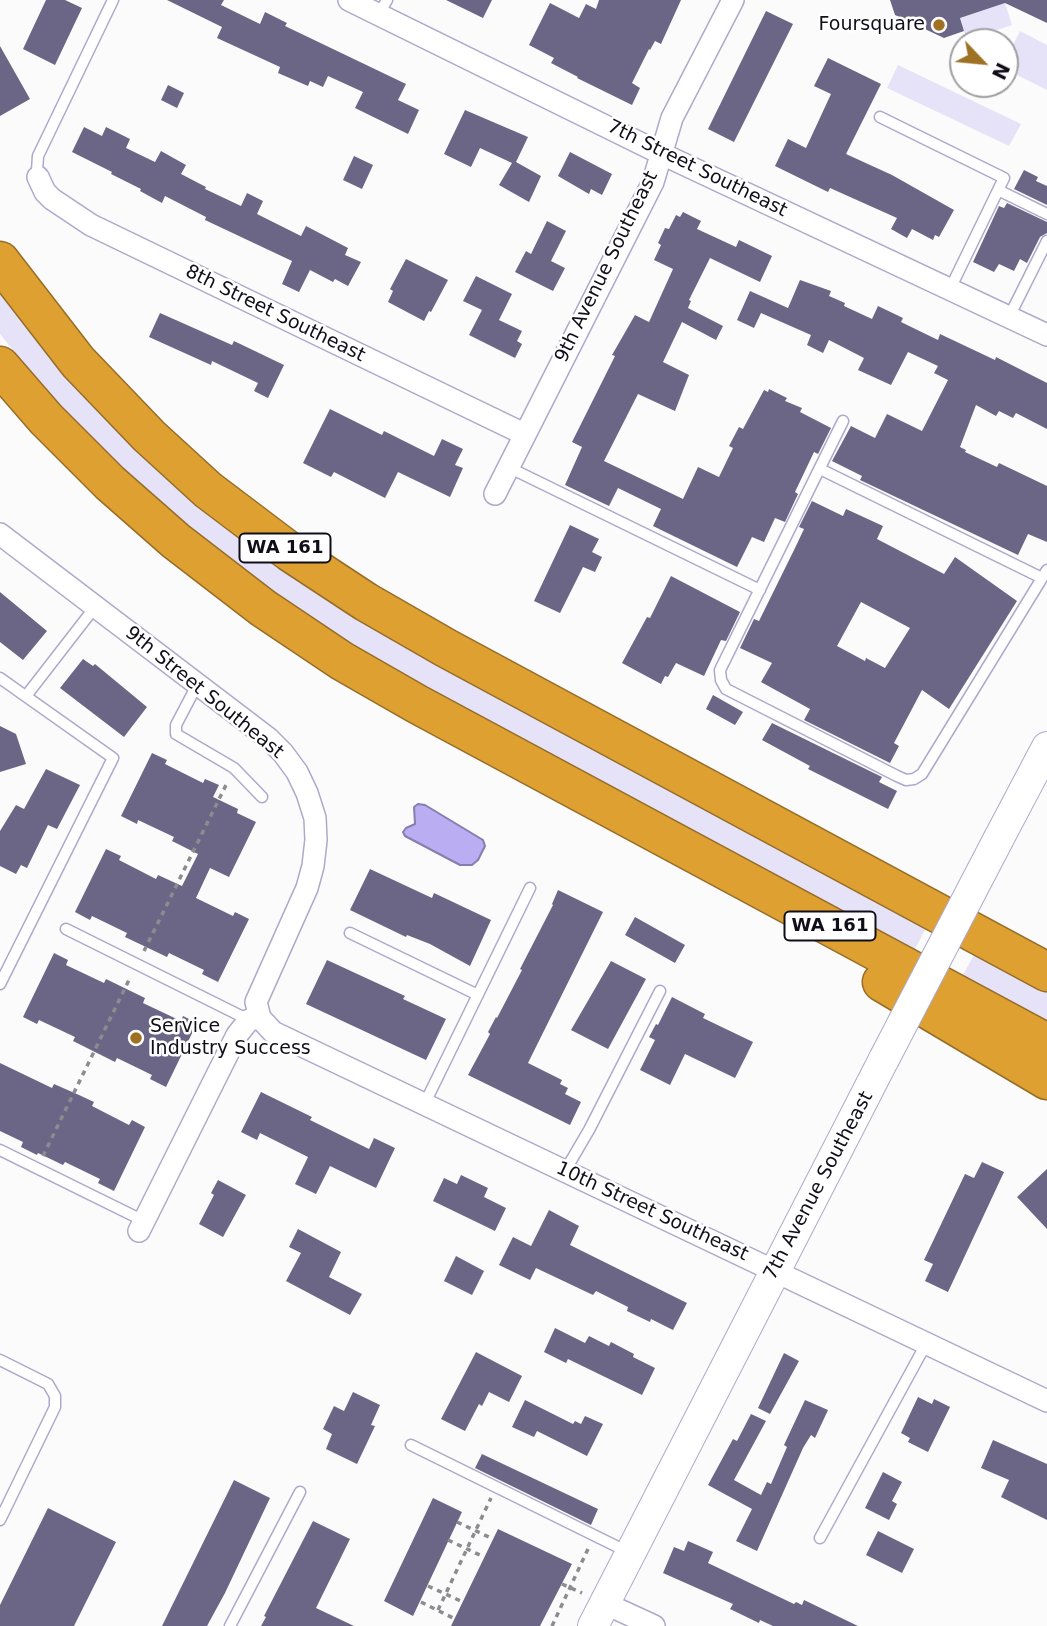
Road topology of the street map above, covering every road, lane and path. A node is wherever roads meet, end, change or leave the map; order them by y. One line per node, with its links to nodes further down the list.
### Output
1 (113, 0): 7 (lane)
2 (349, 0): 4 (street, 7th Street Southeast)
3 (733, 0): 6 (street, 9th Avenue Southeast)
4 (383, 7): 6 (street, 7th Street Southeast)
5 (880, 117): 8 (lane)
6 (660, 153): 12 (street, 7th Street Southeast); 17 (street, 9th Avenue Southeast)
7 (38, 177): 17 (street, 8th Street Southeast)
8 (998, 190): 9 (lane); 12 (lane)
9 (1047, 214)
10 (1047, 241): 13 (lane)
11 (0, 261): 29 (highway, WA 161)
12 (950, 289): 13 (street, 7th Street Southeast)
13 (1009, 317): 14 (street, 7th Street Southeast)
14 (1047, 335)
15 (0, 366): 32 (highway, WA 161)
16 (844, 421): 19 (lane)
17 (524, 433): 18 (street, 9th Avenue Southeast)
18 (508, 467): 20 (street, 9th Avenue Southeast); 23 (lane)
19 (820, 469): 22 (lane); 23 (lane)
20 (495, 494)
21 (0, 534): 24 (street, 9th Street Southeast)
22 (1044, 574): 23 (lane)
23 (760, 590)
24 (95, 607): 26 (street, 9th Street Southeast); 27 (lane)
25 (0, 678): 27 (lane)
26 (197, 685): 30 (lane); 43 (street, 9th Street Southeast)
27 (26, 696): 40 (lane)
28 (1047, 747): 51 (street, 7th Avenue Southeast, bridge)
29 (637, 750): 36 (highway); 38 (highway, WA 161)
30 (234, 768): 31 (lane); 37 (path)
31 (262, 797)
32 (613, 809): 44 (highway, WA 161); 45 (highway)
33 (530, 888): 42 (lane)
34 (66, 929): 43 (lane)
35 (350, 933): 42 (lane)
36 (1047, 947)
37 (144, 951)
38 (1047, 972)
39 (130, 978): 48 (path)
40 (0, 984)
41 (660, 991): 49 (lane)
42 (478, 995): 46 (lane)
43 (255, 1019): 46 (street, 10th Street Southeast); 50 (street)
44 (1047, 1043)
45 (1047, 1080)
46 (424, 1104): 49 (street, 10th Street Southeast)
47 (0, 1150): 48 (lane)
48 (37, 1168): 50 (lane)
49 (565, 1171): 51 (street, 10th Street Southeast)
50 (142, 1226)
51 (774, 1271): 52 (street, 10th Street Southeast); 66 (street, 7th Avenue Southeast)
52 (926, 1344): 54 (street, 10th Street Southeast); 62 (lane)
53 (0, 1360): 58 (lane)
54 (1047, 1401)
55 (411, 1445): 56 (lane)
56 (496, 1487): 60 (path); 61 (lane)
57 (300, 1492): 77 (lane)
58 (0, 1520)
59 (457, 1522): 60 (path)
60 (475, 1531): 64 (path); 65 (path)
61 (594, 1535): 66 (lane); 70 (path)
62 (820, 1538)
63 (448, 1539): 65 (path)
64 (493, 1539)
65 (467, 1548): 67 (path); 71 (path)
66 (630, 1552): 74 (street, 7th Avenue Southeast)
67 (484, 1557)
68 (562, 1584): 70 (path)
69 (428, 1586): 71 (path)
70 (570, 1588): 74 (path); 78 (path)
71 (446, 1594): 73 (path); 75 (path)
72 (421, 1602): 75 (path)
73 (463, 1602)
74 (594, 1608): 79 (street)
75 (438, 1610): 76 (path)
76 (455, 1619)
77 (230, 1626)
78 (552, 1626)
79 (653, 1626)

